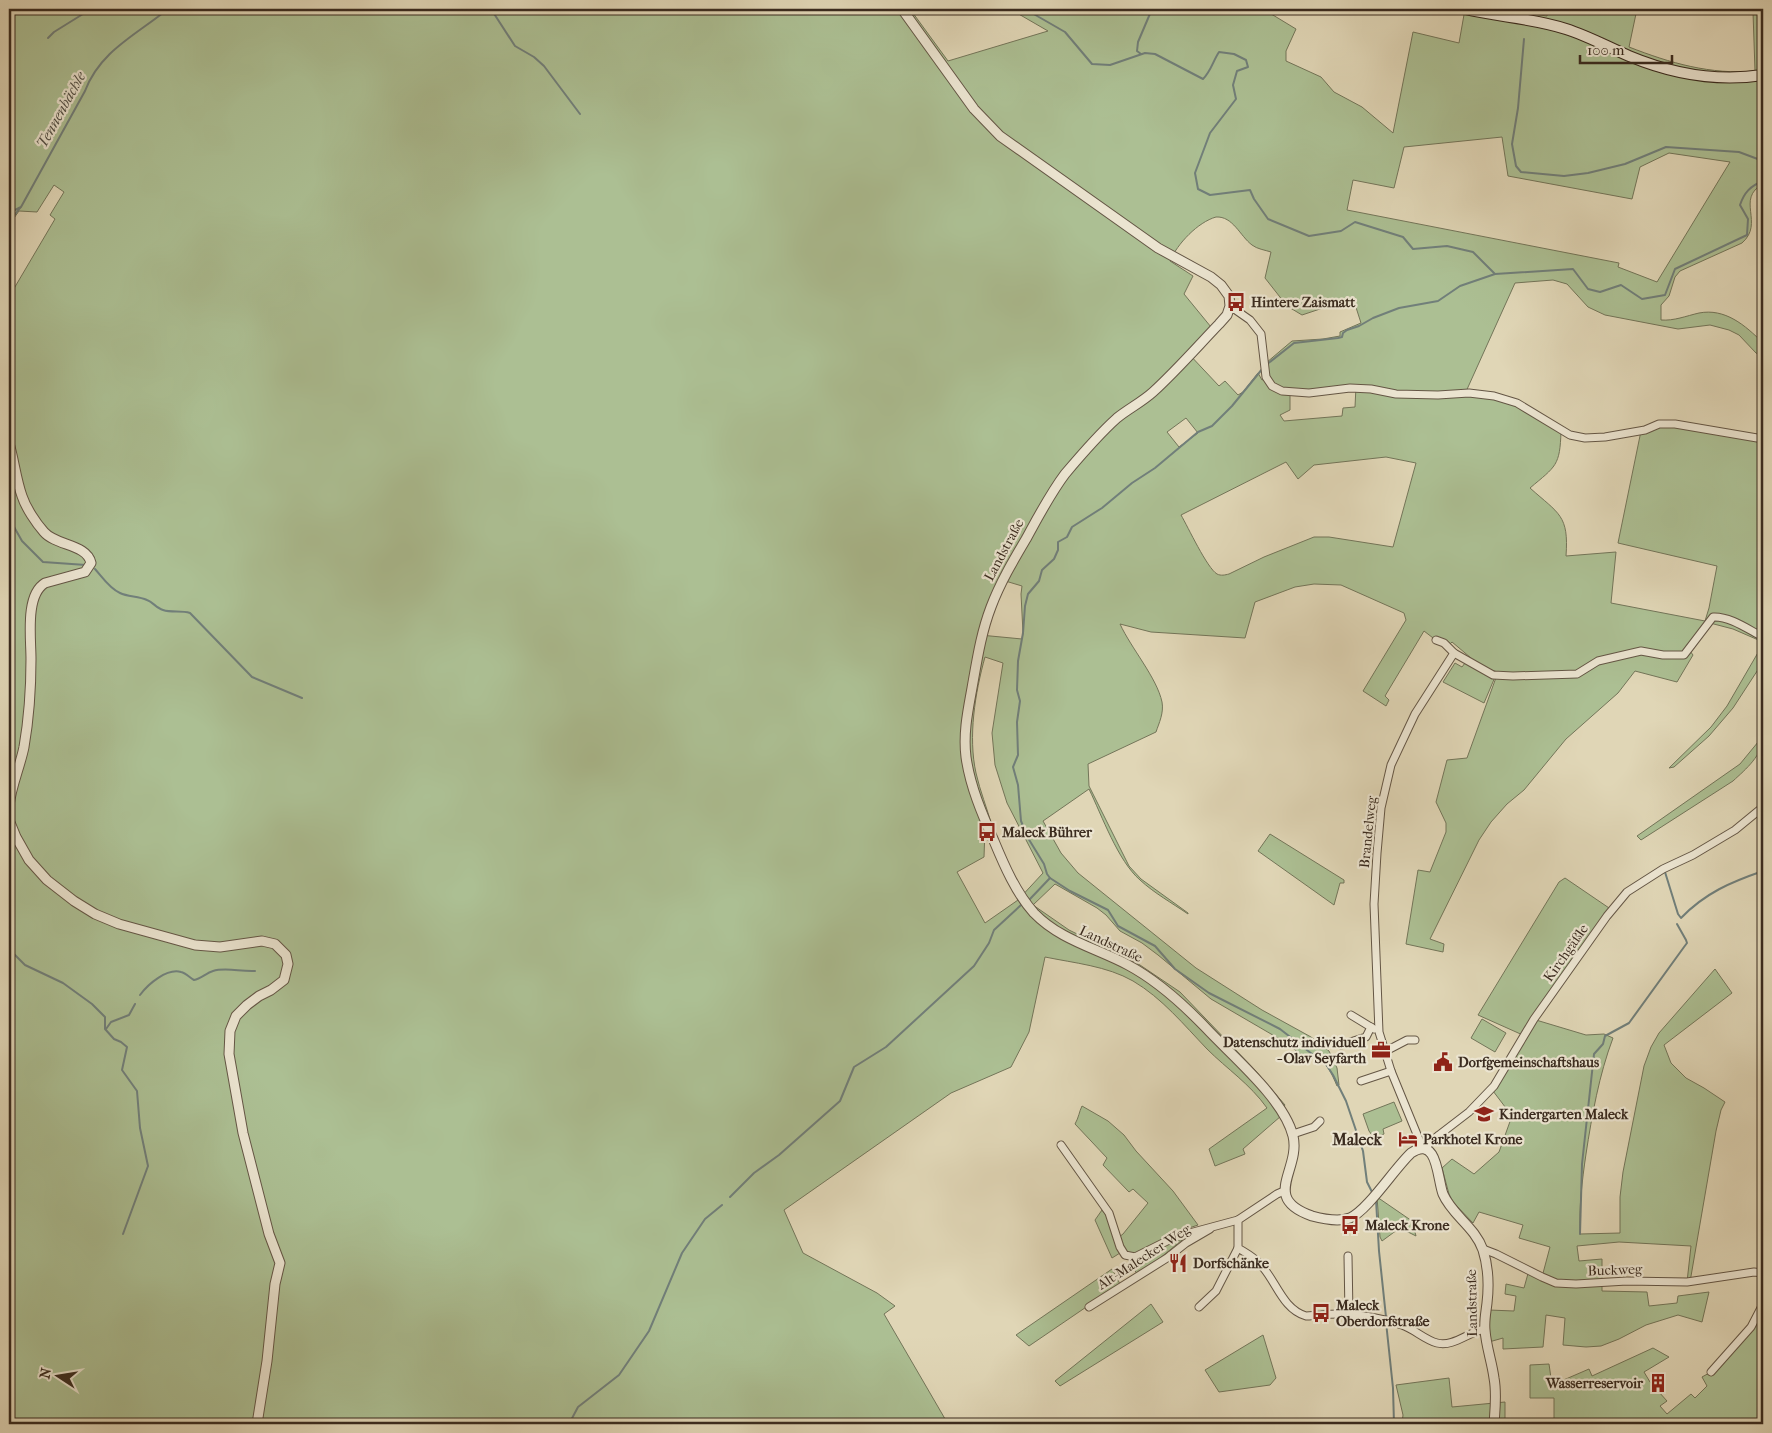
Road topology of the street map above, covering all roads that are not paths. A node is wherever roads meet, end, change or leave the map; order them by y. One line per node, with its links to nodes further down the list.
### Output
1 (902, 9): 4 (street)
2 (1465, 9): 3 (main road)
3 (1763, 75)
4 (1230, 306): 5 (street); 22 (street, Landstraße)
5 (1763, 439)
6 (9, 443): 10 (street)
7 (1763, 637): 9 (street)
8 (1436, 640): 9 (street)
9 (1454, 652): 15 (street, Brandelweg)
10 (9, 806)
11 (1763, 807): 24 (street, Kirchgäßle)
12 (9, 813): 38 (street)
13 (1352, 1015): 14 (street)
14 (1371, 1027): 15 (street); 17 (street)
15 (1379, 1032): 18 (street, Brandelweg)
16 (1415, 1040): 18 (street)
17 (1341, 1045)
18 (1384, 1052): 19 (street, Brandelweg)
19 (1390, 1071): 20 (street); 24 (street, Brandelweg)
20 (1361, 1082)
21 (1320, 1121): 22 (street)
22 (1293, 1134): 25 (street)
23 (1061, 1145): 27 (street, Alt-Malecker Weg)
24 (1423, 1149): 25 (street); 29 (street, Landstraße)
25 (1284, 1191): 26 (street)
26 (1238, 1220): 27 (street, Alt-Malecker Weg); 28 (street)
27 (1212, 1226): 34 (street, Alt-Malecker Weg)
28 (1238, 1248): 33 (street); 35 (street)
29 (1482, 1249): 31 (street, Buckweg); 36 (street, Landstraße)
30 (1348, 1256): 35 (street)
31 (1763, 1273)
32 (1763, 1304): 37 (street)
33 (1199, 1307)
34 (1089, 1308)
35 (1349, 1314): 36 (street)
36 (1485, 1329): 39 (street, Landstraße)
37 (1711, 1372)
38 (257, 1424)
39 (1494, 1424)

